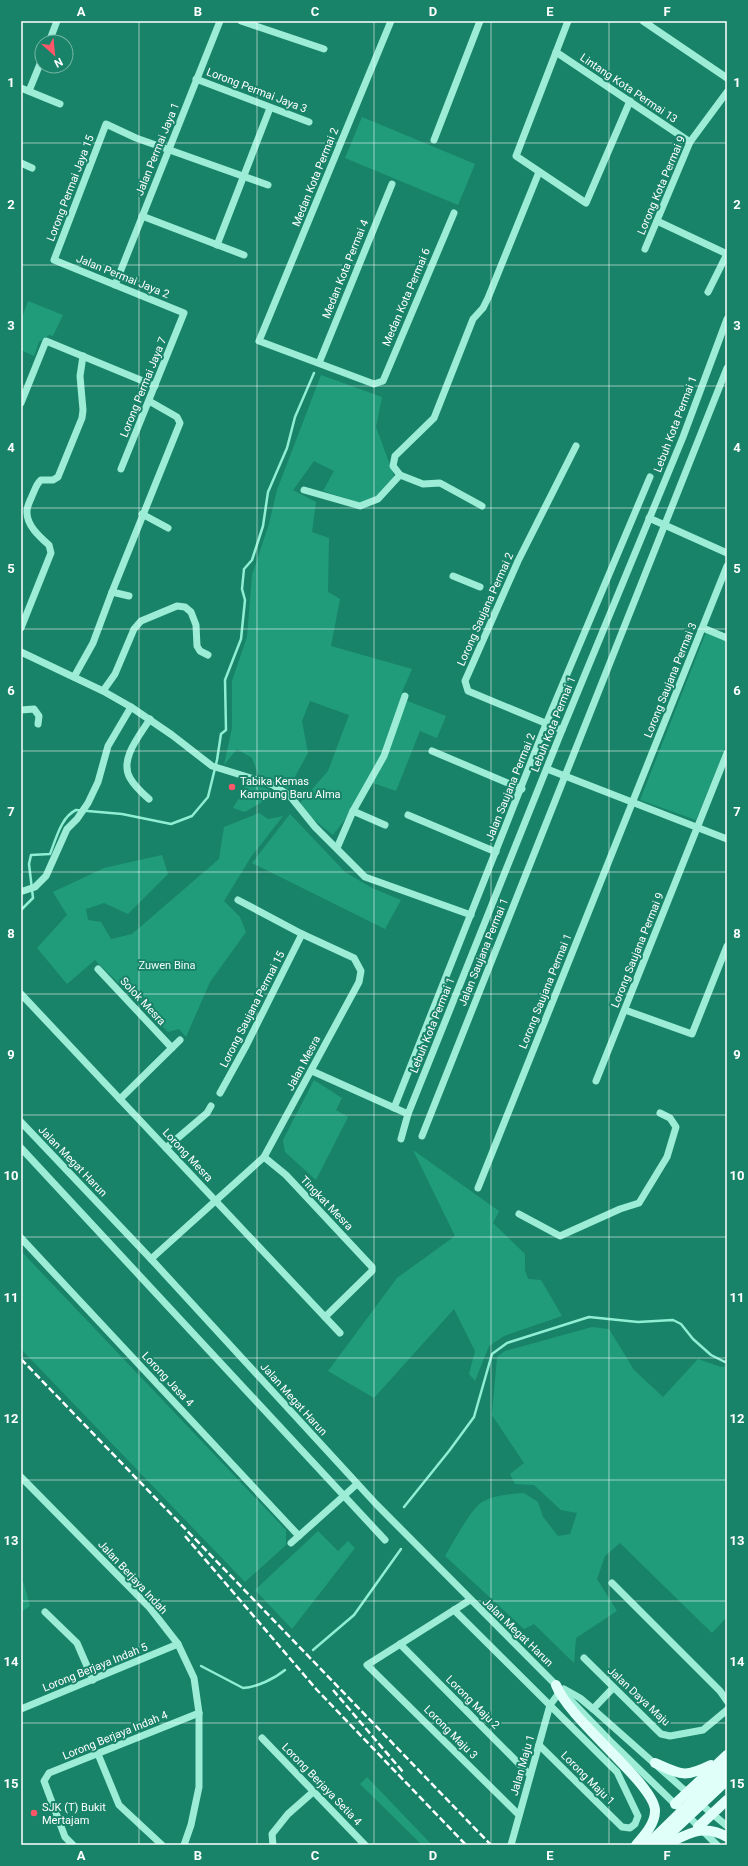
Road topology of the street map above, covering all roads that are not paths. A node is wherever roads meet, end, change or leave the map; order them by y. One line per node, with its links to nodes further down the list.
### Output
1 (57, 21): 8 (street)
2 (220, 21): 13 (street, Jalan Permai Jaya 1)
3 (242, 21): 9 (street)
4 (391, 21): 43 (street, Medan Kota Permai 2)
5 (480, 21): 21 (street)
6 (568, 21): 10 (street)
7 (643, 21): 12 (street)
8 (52, 34)
9 (324, 49)
10 (556, 52): 17 (street, Lintang Kota Permai 13); 26 (street)
11 (36, 74): 15 (street)
12 (727, 78)
13 (196, 79): 19 (street, Lorong Permai Jaya 3); 23 (street, Jalan Permai Jaya 1)
14 (21, 88): 15 (street)
15 (29, 91): 18 (street)
16 (727, 92): 22 (street, Lorong Kota Permai 9)
17 (630, 101): 22 (street, Lintang Kota Permai 13); 26 (street)
18 (60, 104)
19 (270, 108): 20 (street, Lorong Permai Jaya 3); 27 (street)
20 (309, 122)
21 (434, 140)
22 (690, 142): 32 (street, Lorong Kota Permai 9)
23 (168, 149): 27 (street); 31 (street, Jalan Permai Jaya 1); 37 (street, Lorong Permai Jaya 15)
24 (21, 164): 25 (street)
25 (32, 168)
26 (539, 172): 50 (street)
27 (244, 177): 29 (street); 33 (street)
28 (392, 184): 43 (street, Medan Kota Permai 4)
29 (268, 185)
30 (454, 213): 43 (street, Medan Kota Permai 6)
31 (142, 216): 33 (street); 38 (street, Jalan Permai Jaya 1)
32 (657, 221): 34 (street, Lorong Kota Permai 9); 35 (street)
33 (217, 245): 36 (street)
34 (645, 249)
35 (727, 254): 39 (street)
36 (244, 255)
37 (54, 260): 38 (street, Jalan Permai Jaya 2)
38 (114, 285): 40 (street, Jalan Permai Jaya 2)
39 (708, 292)
40 (184, 313): 45 (street, Lorong Permai Jaya 7)
41 (727, 319): 55 (street, Lebuh Kota Permai 1)
42 (83, 356): 45 (street); 47 (street); 64 (street)
43 (319, 362)
44 (727, 368): 56 (street)
45 (155, 386): 46 (street, Lorong Permai Jaya 7)
46 (149, 401): 49 (street, Lorong Permai Jaya 7); 54 (street)
47 (21, 403)
48 (576, 446): 76 (street, Lorong Saujana Permai 2)
49 (121, 469)
50 (400, 474): 52 (street); 53 (street)
51 (650, 477): 76 (street, Jalan Saujana Permai 2)
52 (304, 490)
53 (482, 506)
54 (142, 514): 57 (street); 62 (street)
55 (649, 518): 56 (street); 77 (street, Lebuh Kota Permai 1)
56 (664, 524): 58 (street); 81 (street)
57 (168, 528)
58 (727, 553)
59 (727, 566): 65 (street, Lorong Saujana Permai 3)
60 (453, 576): 61 (street)
61 (480, 586)
62 (112, 592): 63 (street); 69 (street)
63 (129, 596)
64 (21, 628)
65 (703, 628): 66 (street); 84 (street, Lorong Saujana Permai 3)
66 (727, 638)
67 (21, 652): 69 (street)
68 (208, 655): 70 (street)
69 (74, 677): 70 (street)
70 (103, 691): 72 (street)
71 (405, 696): 85 (street)
72 (131, 707): 74 (street); 92 (street)
73 (21, 710): 75 (street)
74 (150, 720): 83 (street); 90 (street)
75 (38, 724)
76 (546, 724): 77 (street, Lorong Saujana Permai 2); 82 (street, Jalan Saujana Permai 2)
77 (562, 730): 80 (street, Lebuh Kota Permai 1)
78 (432, 751): 82 (street)
79 (727, 754): 88 (street, Lorong Saujana Permai 9)
80 (547, 769): 81 (street); 109 (street, Lebuh Kota Permai 1)
81 (564, 775): 84 (street); 111 (street, Jalan Saujana Permai 1)
82 (522, 789): 91 (street, Jalan Saujana Permai 2)
83 (149, 799)
84 (632, 802): 88 (street); 116 (street, Lorong Saujana Permai 1)
85 (353, 811): 87 (street); 90 (street)
86 (408, 815): 91 (street)
87 (385, 825)
88 (697, 827): 89 (street); 99 (street, Lorong Saujana Permai 9)
89 (727, 839)
90 (337, 848): 94 (street)
91 (496, 852): 94 (street, Jalan Saujana Permai 2)
92 (26, 890)
93 (238, 900): 95 (street, Jalan Mesra)
94 (471, 915): 107 (street, Jalan Saujana Permai 2)
95 (302, 934): 102 (street, Jalan Mesra); 104 (street, Lorong Saujana Permai 15)
96 (727, 946): 99 (street)
97 (98, 969): 101 (street, Solok Mesra)
98 (21, 994): 105 (street, Lorong Mesra)
99 (625, 1010): 103 (street, Lorong Saujana Permai 9)
100 (180, 1040): 101 (street)
101 (172, 1048): 105 (street)
102 (312, 1071): 107 (street); 115 (street, Jalan Mesra)
103 (596, 1081)
104 (220, 1093)
105 (120, 1099): 114 (street, Lorong Mesra)
106 (211, 1106): 114 (street)
107 (394, 1108): 109 (street)
108 (660, 1113): 118 (street)
109 (408, 1114): 112 (street, Lebuh Kota Permai 1)
110 (21, 1122): 120 (street, Jalan Megat Harun)
111 (422, 1136)
112 (401, 1139)
113 (21, 1148): 125 (street)
114 (166, 1148): 117 (street, Lorong Mesra)
115 (264, 1157): 117 (street, Jalan Mesra); 121 (street, Tingkat Mesra)
116 (478, 1188)
117 (216, 1201): 120 (street, Jalan Mesra); 121 (street, Lorong Mesra)
118 (519, 1214)
119 (21, 1238): 126 (street, Lorong Jasa 4)
120 (151, 1259): 124 (street, Jalan Megat Harun)
121 (325, 1317): 122 (street, Lorong Mesra)
122 (340, 1332)
123 (23, 1479): 133 (street, Jalan Berjaya Indah)
124 (356, 1484): 125 (street); 130 (street, Jalan Megat Harun)
125 (344, 1496): 126 (street); 127 (street)
126 (299, 1536): 128 (street)
127 (384, 1540)
128 (292, 1544)
129 (612, 1583): 139 (street)
130 (470, 1600): 131 (street); 138 (street, Jalan Megat Harun)
131 (454, 1610): 134 (street); 140 (street)
132 (45, 1612): 136 (street)
133 (178, 1644): 136 (street, Lorong Berjaya Indah 5); 144 (street, Jalan Berjaya Indah)
134 (400, 1644): 150 (street, Lorong Maju 2); 157 (street, Lorong Maju 3)
135 (584, 1658): 137 (street, Jalan Daya Maju)
136 (93, 1680): 141 (street, Lorong Berjaya Indah 5)
137 (613, 1688): 142 (street); 143 (street, Jalan Daya Maju)
138 (558, 1689): 140 (street, Jalan Maju 1); 142 (street, Jalan Megat Harun); 155 (street, Jalan Megat Harun); 167 (main road)
139 (727, 1701)
140 (550, 1705): 146 (street, Jalan Maju 1); 146 (street, Lorong Maju 1)
141 (21, 1709)
142 (592, 1709): 149 (street, Jalan Megat Harun)
143 (727, 1710)
144 (198, 1713): 147 (street, Lorong Berjaya Indah 4); 163 (street, Jalan Berjaya Indah)
145 (262, 1738): 152 (street, Lorong Berjaya Setia 4)
146 (539, 1744): 150 (street, Jalan Maju 1)
147 (98, 1754): 161 (street, Lorong Berjaya Indah 4); 162 (street)
148 (725, 1761): 149 (main road); 153 (main road); 168 (main road, bridge)
149 (655, 1763): 153 (street, Jalan Megat Harun)
150 (530, 1775): 157 (street, Jalan Maju 1)
151 (727, 1780): 169 (main road, bridge)
152 (313, 1792): 164 (street); 165 (street, Lorong Berjaya Setia 4)
153 (687, 1792): 155 (main road); 156 (street, Jalan Megat Harun)
154 (727, 1800): 156 (main road)
155 (675, 1804): 159 (street, Jalan Megat Harun)
156 (712, 1814): 158 (street, Jalan Megat Harun); 159 (main road)
157 (519, 1815): 166 (street, Jalan Maju 1)
158 (727, 1826)
159 (698, 1827): 171 (street, Jalan Megat Harun)
160 (727, 1837): 170 (main road, bridge)
161 (73, 1845)
162 (162, 1845)
163 (184, 1845)
164 (273, 1845)
165 (365, 1845)
166 (511, 1845)
167 (636, 1845)
168 (647, 1845)
169 (658, 1845)
170 (665, 1845)
171 (717, 1845)

